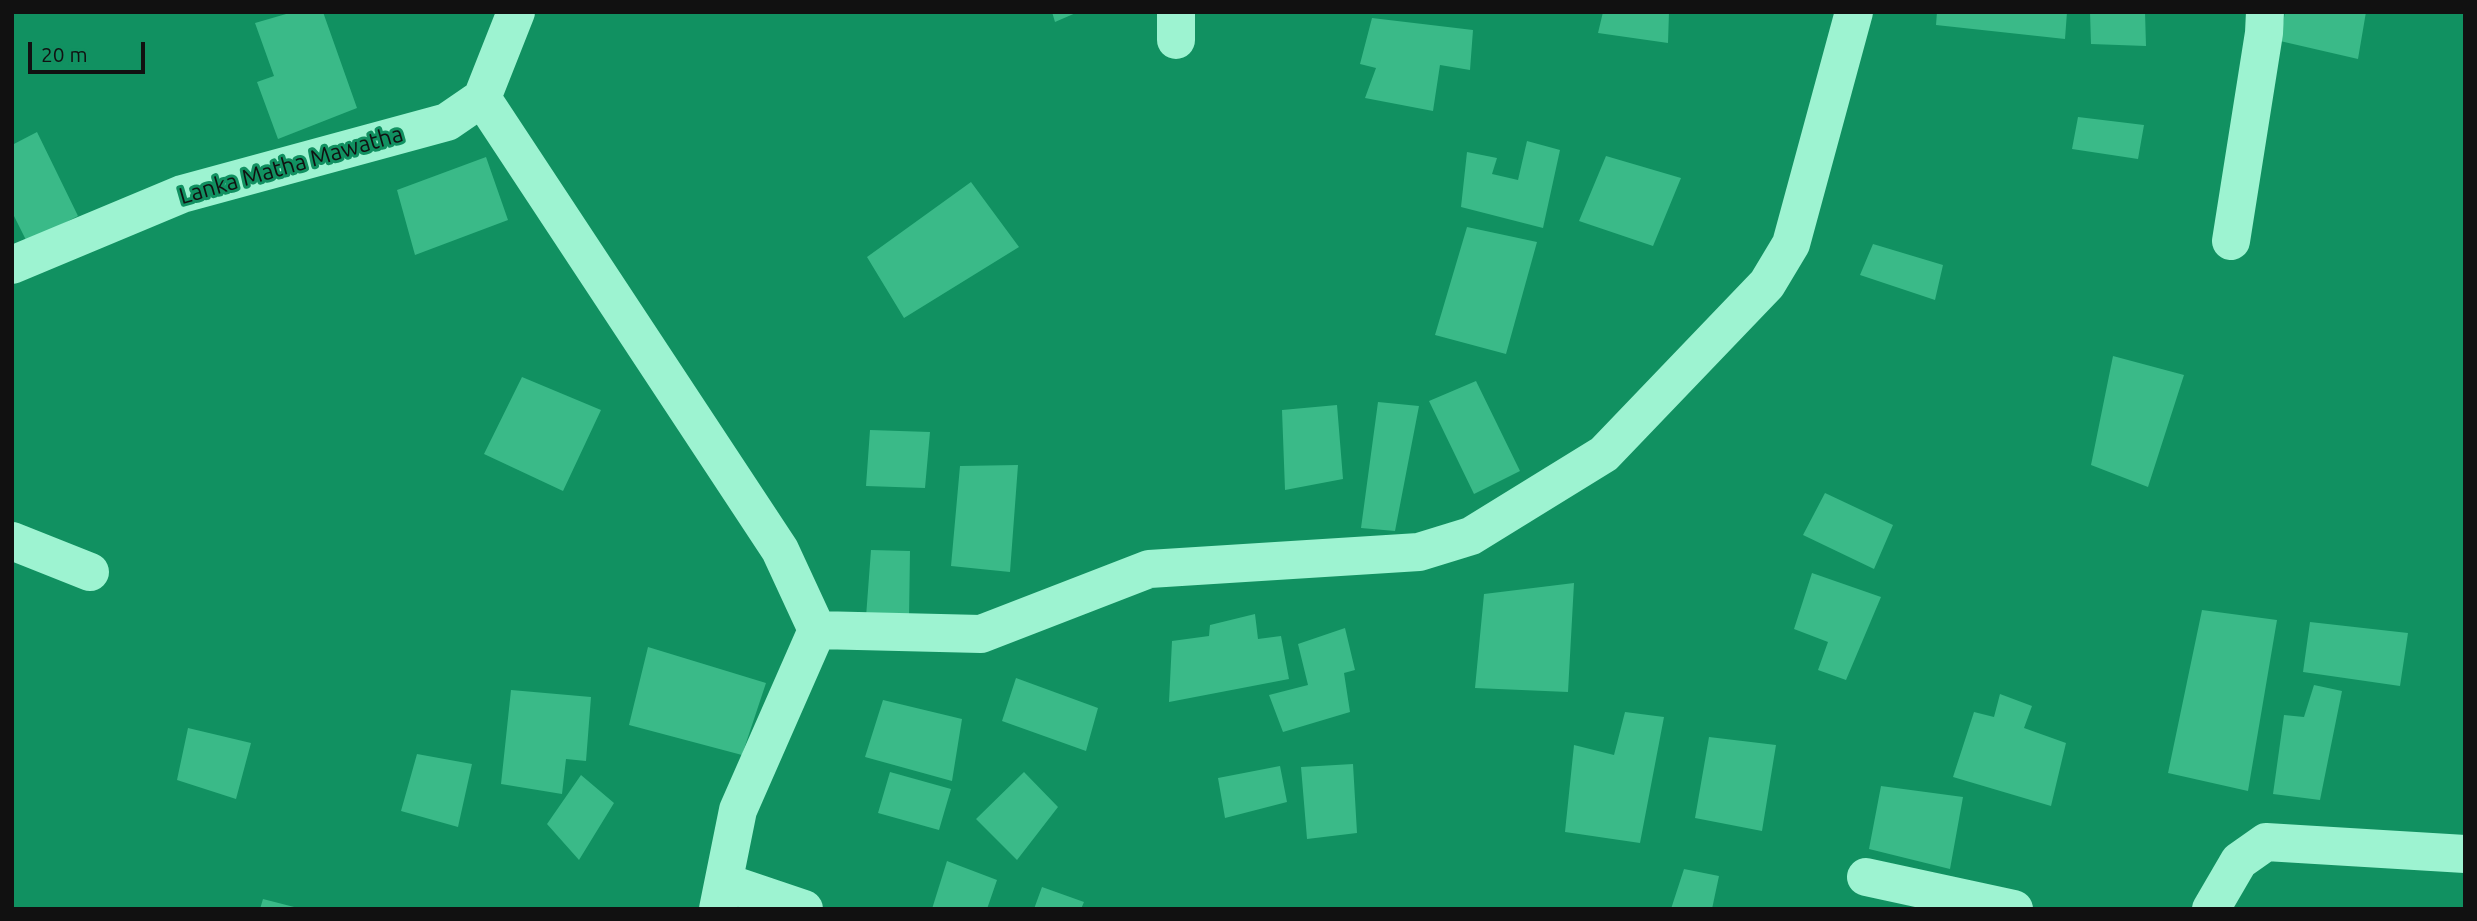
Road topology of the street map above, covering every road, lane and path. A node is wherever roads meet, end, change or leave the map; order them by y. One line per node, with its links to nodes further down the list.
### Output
1 (516, 12): 4 (street)
2 (1854, 12): 9 (street)
3 (2265, 12): 5 (street)
4 (482, 98): 6 (street, Lanka Matha Mawatha); 9 (street)
5 (2231, 241)
6 (12, 265)
7 (12, 541): 8 (street)
8 (90, 572)
9 (817, 630): 12 (street)
10 (2465, 854): 15 (street)
11 (1866, 877): 14 (street)
12 (721, 896): 13 (street)
13 (804, 909)
14 (2014, 909)
15 (2211, 909)

